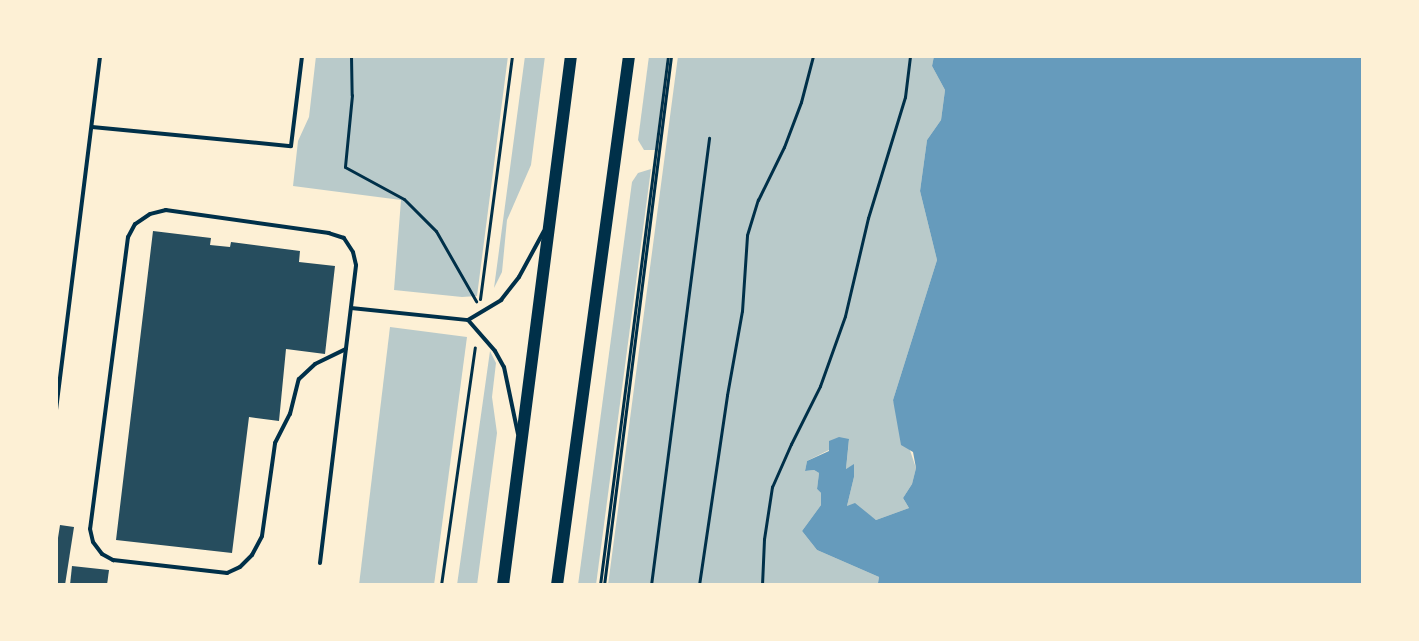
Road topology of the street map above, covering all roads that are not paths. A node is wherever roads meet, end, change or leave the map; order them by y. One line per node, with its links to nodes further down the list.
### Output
1 (100, 56): 5 (lane)
2 (302, 56): 5 (lane)
3 (571, 56): 6 (main road)
4 (629, 56): 14 (main road)
5 (92, 126): 10 (lane)
6 (549, 222): 8 (lane); 11 (main road)
7 (351, 308): 8 (lane); 9 (lane); 9 (lane)
8 (468, 320): 11 (lane)
9 (346, 349): 12 (lane)
10 (56, 410)
11 (520, 447): 13 (main road)
12 (320, 563)
13 (503, 585)
14 (557, 585)

